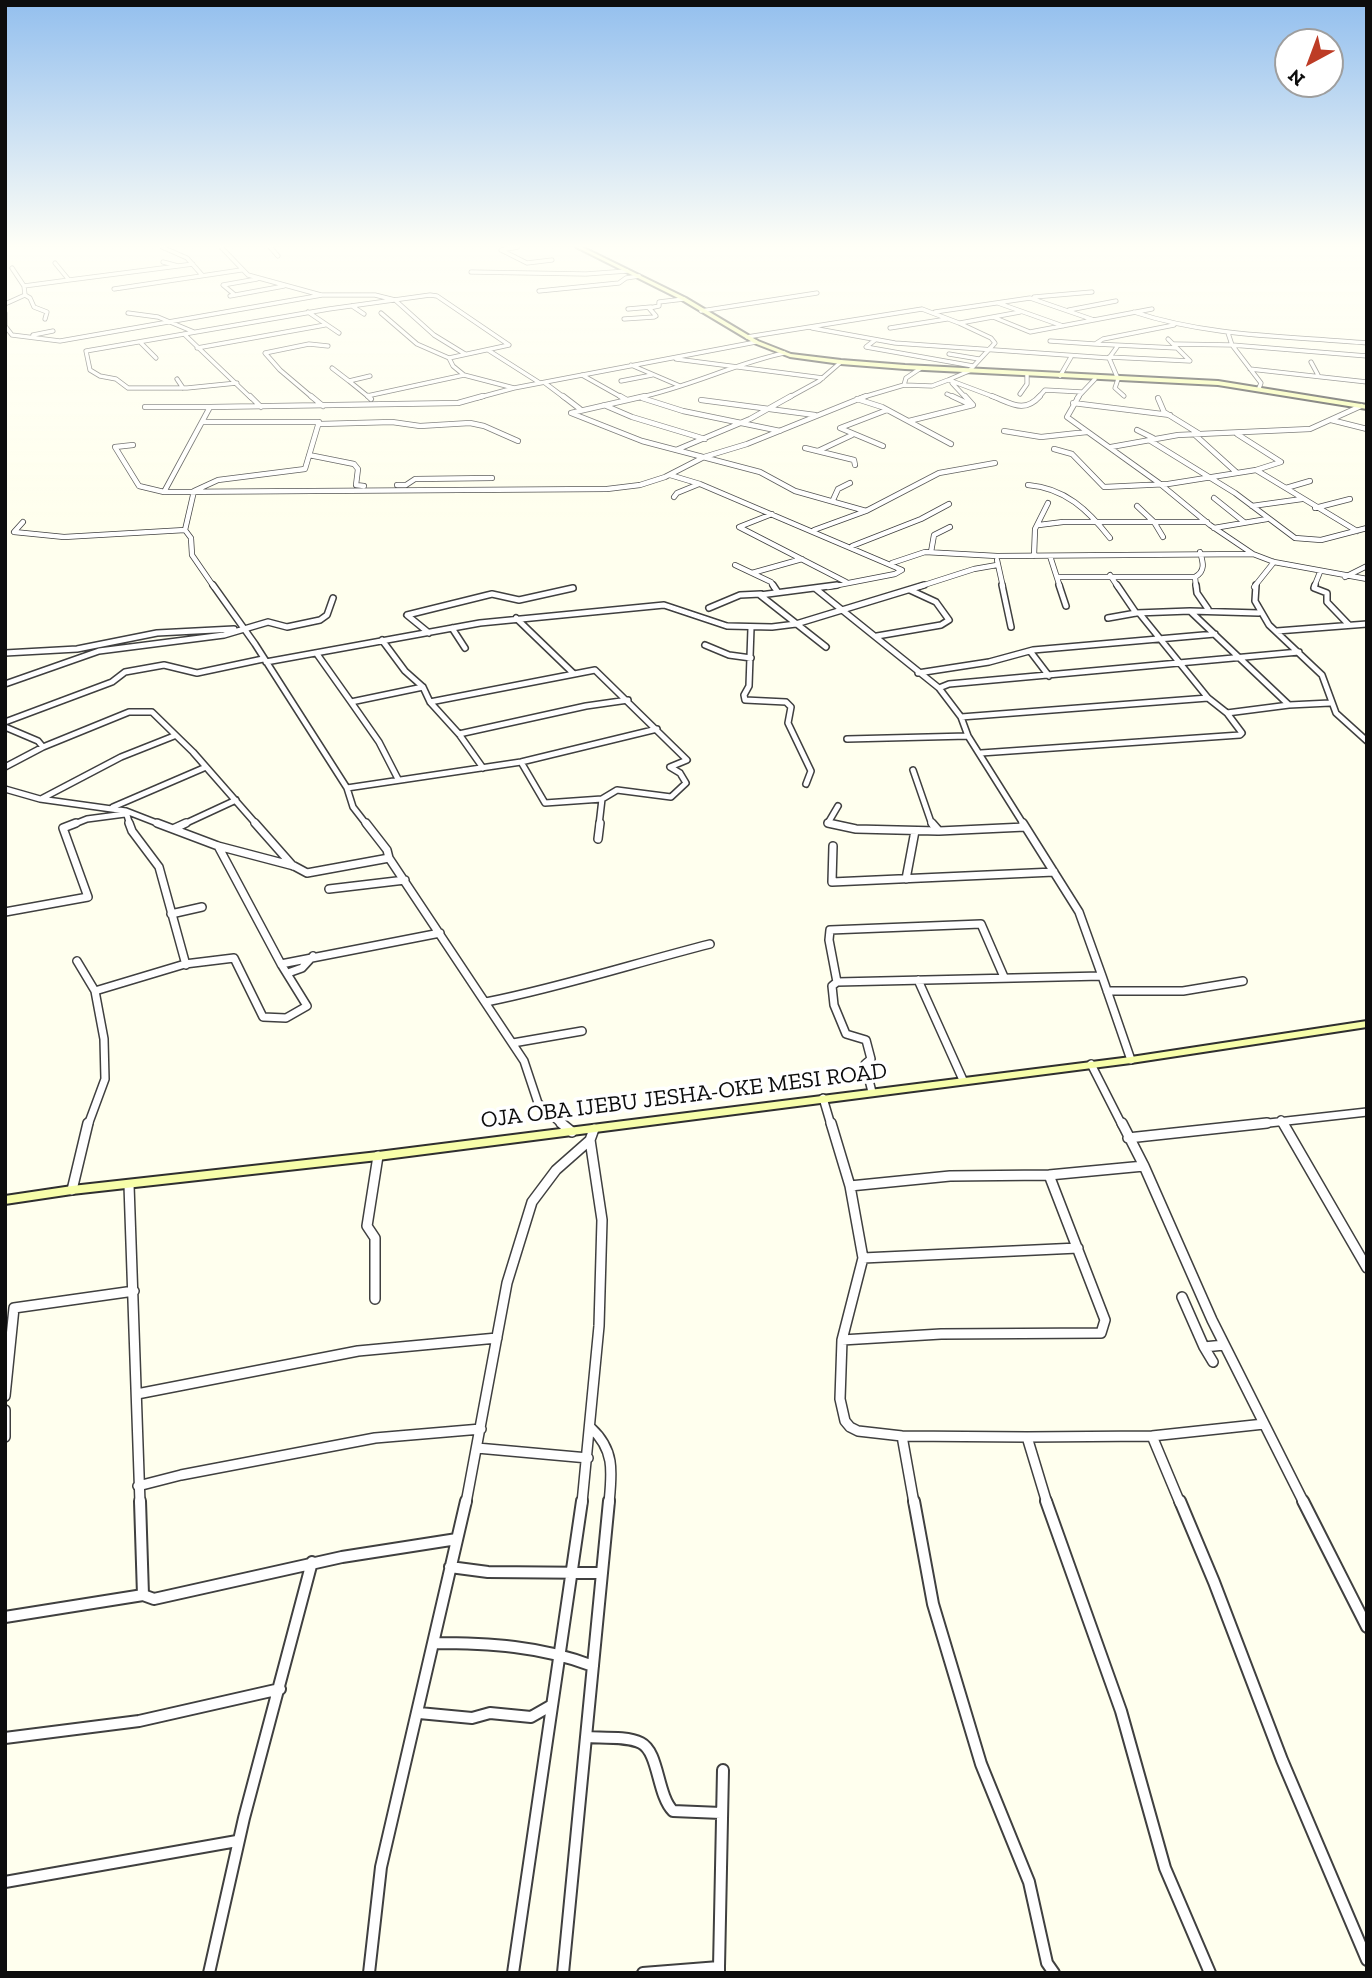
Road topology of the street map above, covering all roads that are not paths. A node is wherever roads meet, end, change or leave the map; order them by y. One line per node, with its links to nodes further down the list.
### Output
1 (48, 339): 2 (street)
2 (70, 339)
3 (159, 339): 19 (street)
4 (189, 339): 26 (street)
5 (245, 339): 26 (street)
6 (412, 339): 36 (street)
7 (441, 339): 30 (street)
8 (501, 339): 27 (street)
9 (751, 339): 18 (main road)
10 (872, 339): 16 (street)
11 (994, 339): 28 (street)
12 (1103, 339): 21 (street)
13 (1168, 339): 25 (street)
14 (1231, 339): 22 (street)
15 (1324, 339): 20 (street)
16 (875, 340): 28 (street); 45 (street)
17 (1050, 341): 21 (street)
18 (756, 342): 29 (main road); 37 (street)
19 (141, 343): 35 (street); 66 (street)
20 (1367, 343)
21 (1095, 344): 24 (street)
22 (1233, 345): 25 (street); 32 (street); 46 (street)
23 (328, 346): 83 (street)
24 (1117, 346): 25 (street); 34 (street)
25 (1175, 346): 34 (street)
26 (197, 348): 62 (street)
27 (488, 350): 30 (street); 63 (street)
28 (987, 351): 33 (street); 38 (street)
29 (784, 353): 39 (main road); 42 (street)
30 (465, 354): 36 (street)
31 (949, 354): 38 (street)
32 (1367, 356)
33 (1071, 357): 34 (street); 53 (street)
34 (1109, 357): 57 (street)
35 (156, 358)
36 (449, 358): 48 (street)
37 (668, 358): 41 (street); 42 (street)
38 (979, 359): 45 (street)
39 (842, 362): 44 (main road); 55 (street)
40 (1311, 362): 51 (street)
41 (631, 365): 49 (street); 50 (street)
42 (732, 367): 55 (street); 65 (street)
43 (332, 368): 59 (street)
44 (921, 368): 45 (main road); 64 (street)
45 (971, 368): 47 (main road); 58 (street)
46 (1250, 369): 51 (street); 68 (street)
47 (1027, 374): 53 (main road); 71 (street)
48 (464, 375): 67 (street); 72 (street)
49 (582, 375): 63 (street); 77 (street)
50 (653, 375): 60 (street); 65 (street)
51 (1318, 375): 61 (street)
52 (370, 376): 59 (street)
53 (1060, 376): 56 (main road)
54 (177, 379): 66 (street)
55 (822, 379): 88 (street)
56 (1095, 379): 57 (main road); 69 (street)
57 (1118, 379): 68 (main road); 73 (street)
58 (949, 380): 64 (street); 69 (street); 82 (street)
59 (349, 381): 72 (street)
60 (621, 381)
61 (1367, 382)
62 (237, 383): 66 (street); 87 (street)
63 (543, 383): 67 (street); 89 (street)
64 (904, 385): 76 (street)
65 (681, 386): 74 (street)
66 (183, 388)
67 (514, 388): 80 (street)
68 (1259, 388): 84 (main road)
69 (1082, 392): 79 (street)
70 (947, 394): 82 (street)
71 (1020, 394)
72 (367, 396): 80 (street)
73 (1124, 396)
74 (641, 397): 77 (street); 97 (street)
75 (1158, 398): 92 (street)
76 (856, 399): 90 (street); 91 (street)
77 (627, 400): 81 (street)
78 (701, 400): 88 (street)
79 (1073, 403): 92 (street); 102 (street)
80 (376, 404): 83 (street)
81 (603, 405): 89 (street); 106 (street)
82 (973, 405): 94 (street)
83 (323, 406): 87 (street)
84 (1364, 406): 93 (street)
85 (145, 407): 86 (street)
86 (210, 407): 87 (street); 95 (street)
87 (261, 407)
88 (767, 408): 91 (street); 97 (street)
89 (580, 409): 115 (street)
90 (888, 410): 94 (street); 105 (street)
91 (816, 415): 101 (street)
92 (1170, 415): 103 (street)
93 (1330, 420): 98 (street); 104 (street)
94 (909, 421): 109 (street)
95 (204, 422): 96 (street); 133 (street)
96 (320, 424): 108 (street); 117 (street)
97 (740, 424): 101 (street); 106 (street)
98 (1367, 429)
99 (1004, 430): 102 (street)
100 (1137, 430): 107 (street)
101 (780, 431): 118 (street)
102 (1087, 432): 112 (street)
103 (1196, 434): 104 (street); 107 (street); 122 (street)
104 (1237, 434): 121 (street)
105 (852, 435): 111 (street); 116 (street)
106 (706, 439): 115 (street)
107 (1151, 439): 112 (street); 124 (street)
108 (518, 441)
109 (951, 444)
110 (132, 445): 133 (street)
111 (883, 446)
112 (1111, 447): 128 (street)
113 (806, 449): 116 (street)
114 (1054, 449): 128 (street)
115 (676, 450): 118 (street)
116 (816, 452): 120 (street)
117 (309, 455): 125 (street); 132 (street)
118 (705, 457): 123 (street); 138 (street)
119 (995, 463): 144 (street)
120 (855, 465)
121 (1256, 470): 122 (street); 131 (street)
122 (1236, 472): 124 (street)
123 (669, 475): 129 (street); 132 (street)
124 (1207, 477): 128 (street); 142 (street)
125 (492, 478)
126 (1310, 481): 131 (street)
127 (850, 483): 138 (street)
128 (1159, 483): 150 (street)
129 (700, 484): 134 (street); 145 (street)
130 (1028, 485): 148 (street)
131 (1286, 488): 136 (street)
132 (194, 491): 133 (street); 156 (street)
133 (164, 492)
134 (674, 497)
135 (1214, 498): 151 (street)
136 (1302, 499): 142 (street); 143 (street)
137 (1350, 499): 143 (street)
138 (833, 500): 144 (street)
139 (1048, 503): 152 (street)
140 (949, 504): 161 (street)
141 (1137, 506): 149 (street)
142 (1252, 506): 146 (street)
143 (1315, 508): 158 (street)
144 (866, 511): 157 (street)
145 (772, 514): 157 (street); 168 (street)
146 (1267, 519): 151 (street); 158 (street)
147 (23, 522): 156 (street)
148 (1097, 522): 149 (street); 152 (street); 160 (street)
149 (1154, 522): 150 (street); 159 (street)
150 (1208, 522): 154 (street)
151 (1244, 522): 154 (street)
152 (1039, 525): 166 (street)
153 (950, 527): 162 (street)
154 (1214, 528): 164 (street)
155 (1367, 528): 158 (street)
156 (185, 530): 205 (street)
157 (813, 531): 161 (street)
158 (1357, 531)
159 (1163, 537)
160 (1110, 538)
161 (852, 546): 170 (street)
162 (932, 552): 165 (street); 170 (street)
163 (1200, 552): 164 (street); 167 (street); 179 (street)
164 (1253, 554): 169 (street)
165 (997, 556): 166 (street); 172 (street)
166 (1034, 556): 167 (street)
167 (1049, 556): 178 (street)
168 (802, 559): 175 (street); 181 (street)
169 (1274, 562): 174 (street); 195 (street)
170 (892, 563): 181 (street)
171 (735, 565): 175 (street)
172 (998, 565): 182 (street); 202 (street)
173 (1367, 566): 177 (street)
174 (1320, 572): 177 (street); 201 (street)
175 (752, 573): 186 (street)
176 (1110, 575): 178 (street); 179 (street); 196 (street)
177 (1346, 576): 180 (street)
178 (1057, 577): 190 (street)
179 (1195, 577): 192 (street)
180 (1367, 579)
181 (847, 583): 184 (street)
182 (923, 586): 185 (street); 188 (street)
183 (573, 588): 207 (street)
184 (816, 589): 186 (street); 193 (street)
185 (909, 590): 188 (street); 193 (street)
186 (777, 591): 187 (street)
187 (761, 594): 191 (street); 199 (street)
188 (925, 596): 209 (street)
189 (332, 598): 205 (street)
190 (1066, 606)
191 (709, 608)
192 (1208, 609): 194 (street); 195 (street)
193 (842, 611): 199 (street); 209 (street)
194 (1190, 611): 196 (street); 208 (street)
195 (1259, 613): 206 (street)
196 (1138, 614): 198 (street); 211 (street)
197 (516, 618): 203 (street); 204 (street); 223 (street)
198 (1108, 618)
199 (796, 624): 204 (street); 213 (street)
200 (1367, 624): 201 (street)
201 (1349, 625): 206 (street)
202 (1012, 627)
203 (452, 628): 207 (street); 214 (street)
204 (751, 628): 219 (street)
205 (245, 629): 217 (street); 221 (street); 226 (street)
206 (1277, 631): 216 (street)
207 (429, 633): 210 (street)
208 (1215, 634): 211 (street); 220 (street)
209 (877, 636): 224 (street)
210 (382, 640): 218 (street); 227 (street)
211 (1159, 640): 215 (street); 222 (street)
212 (705, 645): 219 (street)
213 (827, 647)
214 (465, 648)
215 (1030, 651): 224 (street); 225 (street)
216 (1299, 652): 220 (street); 233 (street)
217 (5, 653)
218 (317, 654): 221 (street); 231 (street)
219 (751, 658): 252 (street)
220 (1240, 659): 222 (street); 234 (street)
221 (264, 660): 237 (street); 253 (street)
222 (1180, 665): 225 (street); 229 (street)
223 (573, 673): 230 (street); 232 (street)
224 (918, 673): 228 (street)
225 (1049, 676): 228 (street)
226 (5, 684)
227 (423, 687): 231 (street); 232 (street)
228 (939, 688): 236 (street)
229 (1208, 698): 235 (street); 236 (street)
230 (628, 700): 238 (street); 239 (street)
231 (351, 702): 251 (street)
232 (430, 702): 239 (street)
233 (1330, 703): 234 (street); 243 (street)
234 (1289, 705): 235 (street)
235 (1227, 713): 245 (street)
236 (961, 717): 241 (street)
237 (5, 724): 244 (street)
238 (657, 729): 246 (street); 256 (street)
239 (459, 734): 249 (street)
240 (174, 736): 244 (street); 248 (street); 255 (street)
241 (968, 736): 242 (street); 245 (street)
242 (847, 739)
243 (1367, 741)
244 (43, 747): 247 (street)
245 (981, 753): 261 (street)
246 (521, 762): 249 (street); 256 (street)
247 (5, 767)
248 (206, 767): 257 (street); 259 (street)
249 (483, 768): 251 (street)
250 (913, 770): 264 (street)
251 (398, 779): 253 (street)
252 (806, 784)
253 (347, 788): 268 (street)
254 (5, 789): 255 (street)
255 (40, 799): 259 (street)
256 (602, 799): 265 (street)
257 (236, 800): 262 (street); 269 (street)
258 (838, 806): 263 (street)
259 (113, 808): 260 (street)
260 (126, 813): 262 (street); 275 (street); 276 (street)
261 (1025, 827): 264 (street); 270 (street)
262 (175, 828): 266 (street)
263 (915, 831): 264 (street); 271 (street)
264 (939, 831)
265 (598, 839)
266 (218, 846): 269 (street); 281 (street)
267 (833, 846): 271 (street)
268 (389, 858): 269 (street); 272 (street)
269 (294, 866)
270 (1054, 872): 271 (street); 284 (street)
271 (906, 879)
272 (405, 880): 273 (street); 277 (street)
273 (329, 889)
274 (202, 907): 276 (street)
275 (5, 912)
276 (171, 914): 282 (street)
277 (440, 933): 279 (street); 291 (street)
278 (710, 944): 291 (street)
279 (313, 956): 281 (street); 283 (street)
280 (77, 961): 289 (street)
281 (281, 964): 283 (street)
282 (186, 965): 283 (street); 289 (street)
283 (288, 974)
284 (1101, 976): 285 (street); 290 (street)
285 (1004, 977): 286 (street); 288 (street)
286 (918, 980): 288 (street); 297 (street)
287 (1243, 981): 290 (street)
288 (836, 982): 298 (street)
289 (95, 990): 310 (street)
290 (1107, 992): 295 (street)
291 (486, 1002): 294 (street)
292 (1367, 1024): 295 (main road, OJA OBA IJEBU JESHA-OKE MESI ROAD)
293 (582, 1031): 294 (street)
294 (513, 1043): 302 (street)
295 (1131, 1060): 296 (main road, OJA OBA IJEBU JESHA-OKE MESI ROAD)
296 (1091, 1064): 297 (main road, OJA OBA IJEBU JESHA-OKE MESI ROAD); 304 (street)
297 (963, 1080): 298 (main road, OJA OBA IJEBU JESHA-OKE MESI ROAD)
298 (872, 1092): 299 (main road, OJA OBA IJEBU JESHA-OKE MESI ROAD)
299 (824, 1098): 303 (main road, OJA OBA IJEBU JESHA-OKE MESI ROAD); 309 (street)
300 (1367, 1112): 301 (street)
301 (1281, 1120): 304 (street); 314 (street)
302 (572, 1132): 303 (main road, OJA OBA IJEBU JESHA-OKE MESI ROAD); 305 (main road, OJA OBA IJEBU JESHA-OKE MESI ROAD)
303 (592, 1135): 319 (street); 328 (street)
304 (1128, 1138): 306 (street)
305 (378, 1156): 308 (main road, OJA OBA IJEBU JESHA-OKE MESI ROAD); 317 (street)
306 (1144, 1166): 307 (street); 321 (street)
307 (1049, 1175): 309 (street); 312 (street)
308 (129, 1185): 310 (main road, OJA OBA IJEBU JESHA-OKE MESI ROAD); 315 (street)
309 (850, 1186): 313 (street)
310 (72, 1190): 311 (main road, OJA OBA IJEBU JESHA-OKE MESI ROAD)
311 (5, 1200)
312 (1078, 1248): 313 (street); 320 (street)
313 (863, 1258): 320 (street)
314 (1367, 1268)
315 (134, 1291): 318 (street); 324 (street)
316 (1182, 1297): 322 (street)
317 (375, 1299)
318 (9, 1309): 325 (street)
319 (497, 1338): 324 (street); 329 (street)
320 (842, 1340): 330 (street)
321 (1224, 1345): 322 (street); 327 (street)
322 (1204, 1347): 323 (street)
323 (1213, 1362)
324 (137, 1394): 336 (street)
325 (5, 1396)
326 (5, 1410): 332 (street)
327 (1264, 1424): 331 (street); 344 (street)
328 (591, 1428): 335 (street); 341 (street)
329 (481, 1429): 334 (street); 336 (street)
330 (902, 1436): 333 (street); 364 (street)
331 (1152, 1436): 333 (street); 357 (street)
332 (5, 1437)
333 (1027, 1437): 365 (street)
334 (477, 1448): 335 (street); 337 (street)
335 (588, 1458): 340 (street)
336 (138, 1486): 342 (street)
337 (457, 1539): 338 (street); 339 (street)
338 (312, 1562): 342 (street); 348 (street)
339 (450, 1567): 340 (street); 345 (street)
340 (572, 1570): 341 (street); 346 (street)
341 (602, 1573): 347 (street)
342 (143, 1595): 343 (street)
343 (5, 1616)
344 (1367, 1627)
345 (433, 1643): 346 (street); 350 (street)
346 (560, 1652): 347 (street); 349 (street)
347 (593, 1666): 351 (street)
348 (280, 1689): 352 (street); 355 (street)
349 (552, 1705): 350 (street); 359 (street)
350 (419, 1713): 361 (street)
351 (586, 1737): 354 (street); 362 (street)
352 (5, 1738)
353 (723, 1770): 354 (street)
354 (721, 1813): 358 (street)
355 (237, 1841): 356 (street); 360 (street)
356 (5, 1882)
357 (1367, 1959)
358 (719, 1970): 363 (street)
359 (517, 1972)
360 (209, 1973)
361 (369, 1973)
362 (563, 1973)
363 (642, 1973)
364 (1054, 1973)
365 (1210, 1973)

